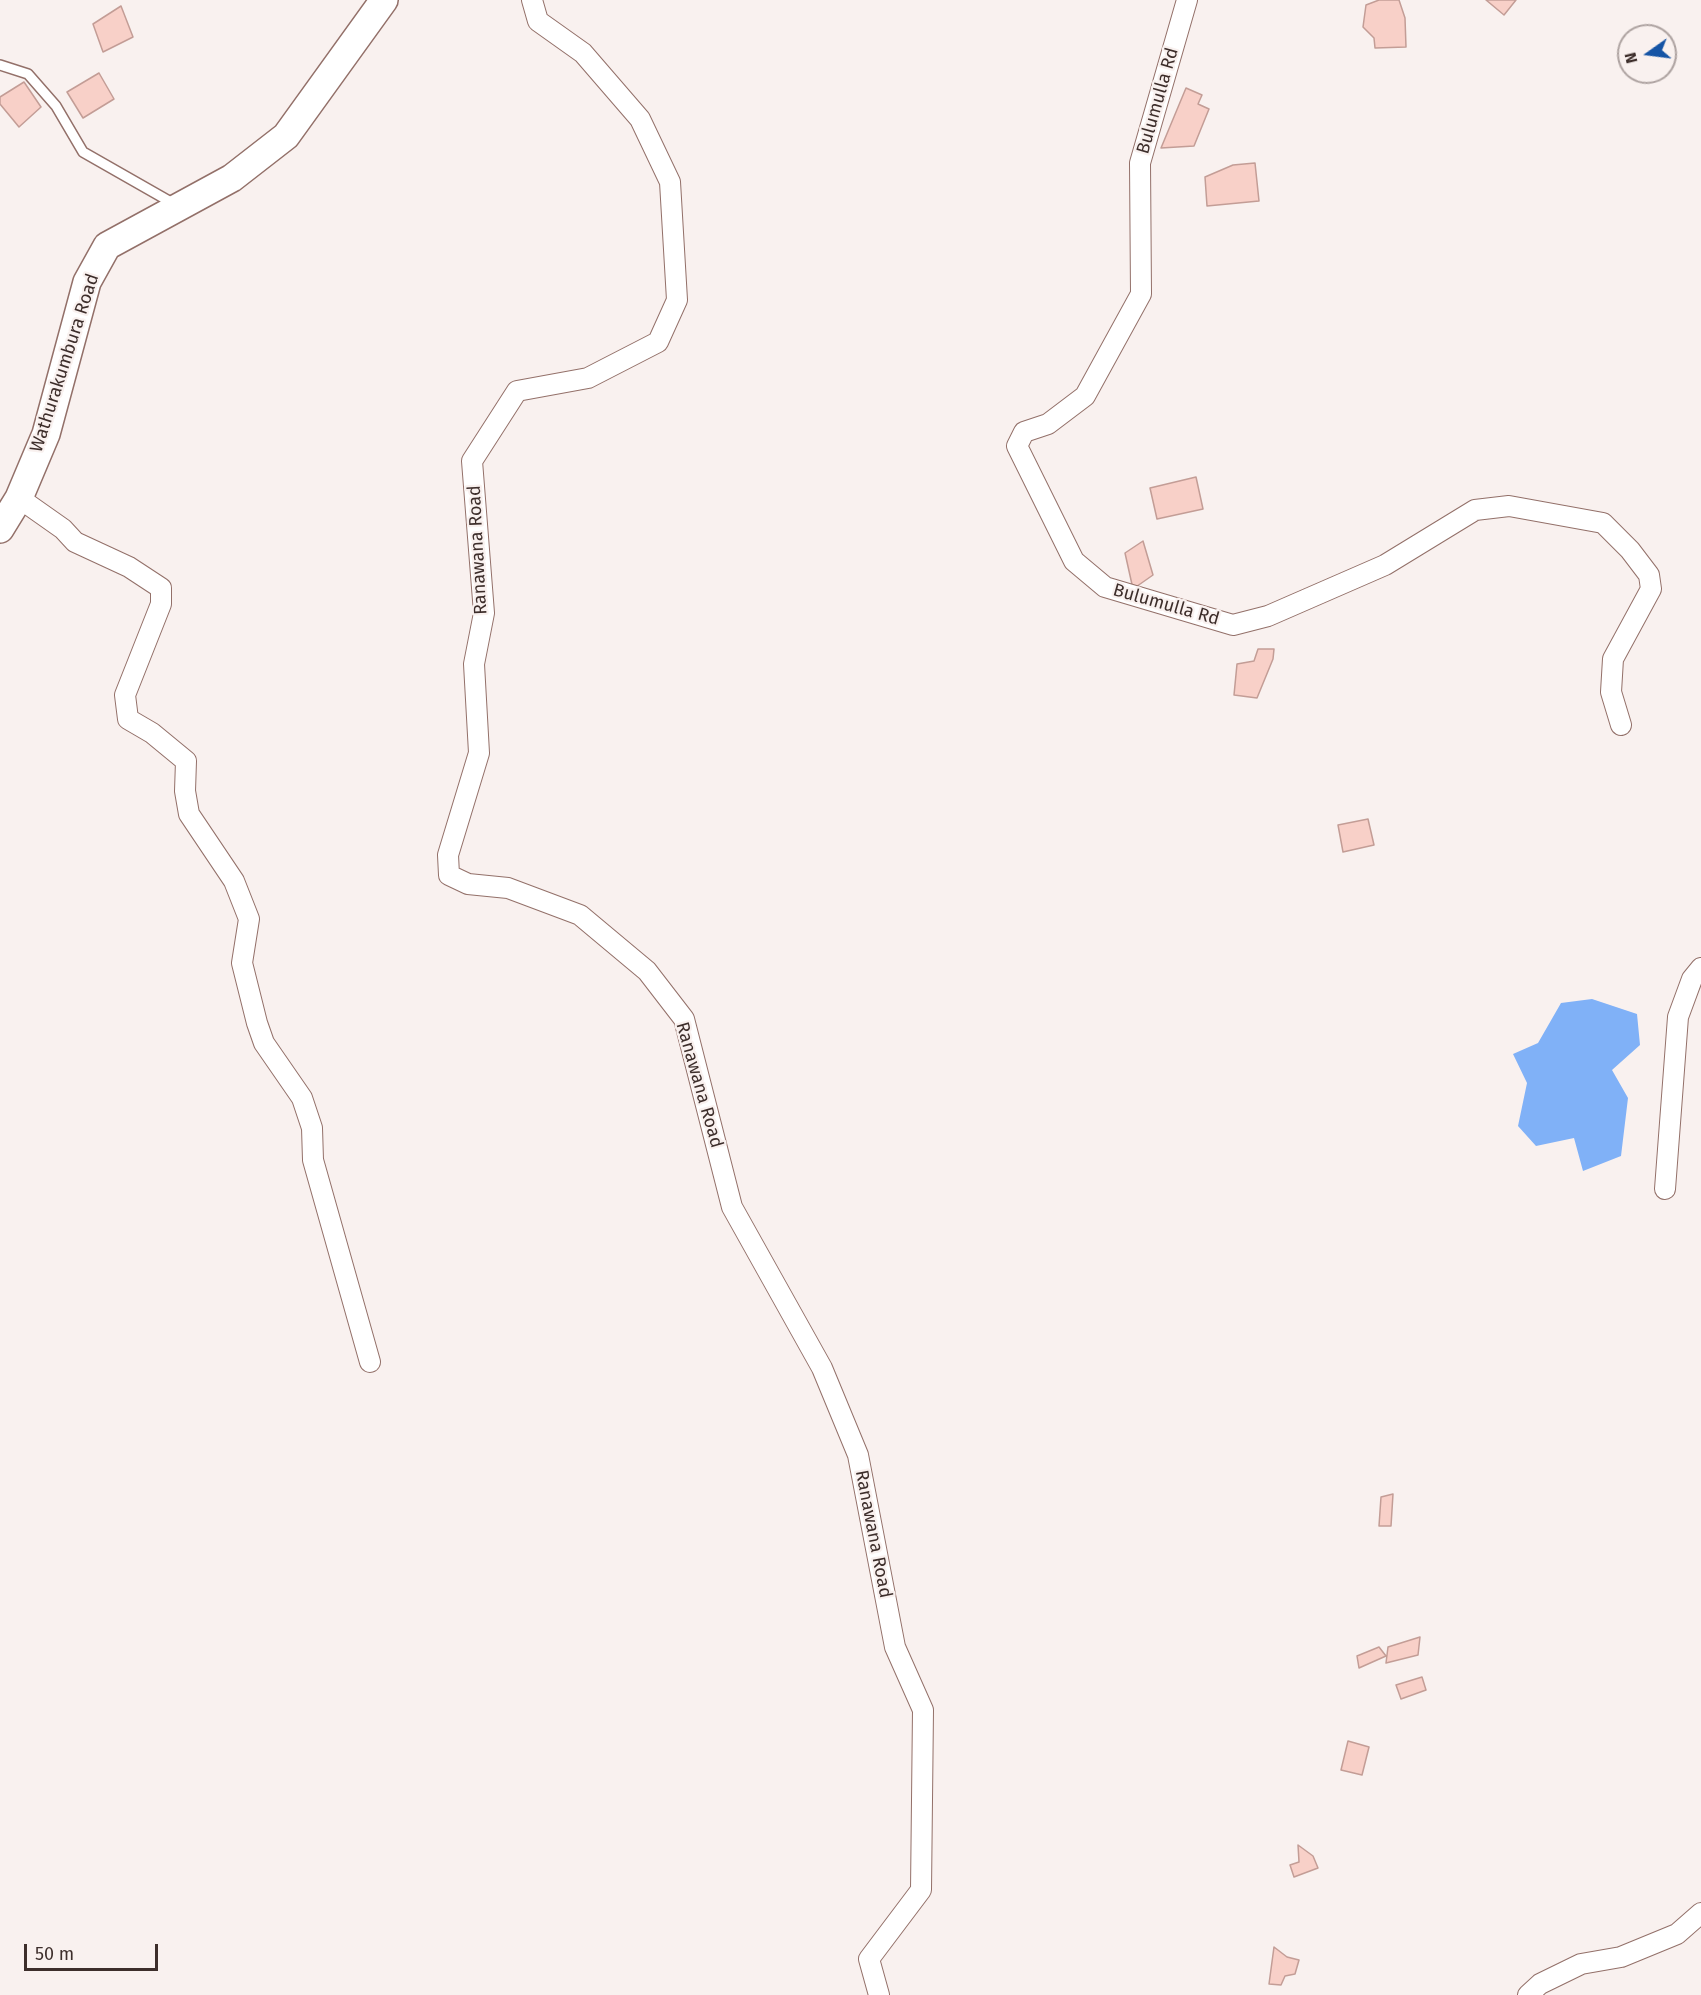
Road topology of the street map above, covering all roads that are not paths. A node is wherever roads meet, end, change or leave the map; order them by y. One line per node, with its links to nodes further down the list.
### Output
1 (384, 0): 5 (main road, Wathurakumbura Road)
2 (532, 0): 13 (street, Ranawana Road)
3 (1186, 0): 8 (street, Bulumulla Rd)
4 (0, 65): 5 (lane)
5 (178, 206): 6 (main road, Wathurakumbura Road)
6 (20, 498): 7 (main road, Wathurakumbura Road); 11 (street)
7 (0, 529)
8 (1621, 725)
9 (1701, 968): 10 (street)
10 (1665, 1189)
11 (370, 1362)
12 (1701, 1913): 14 (street)
13 (879, 1995)
14 (1528, 1995)

